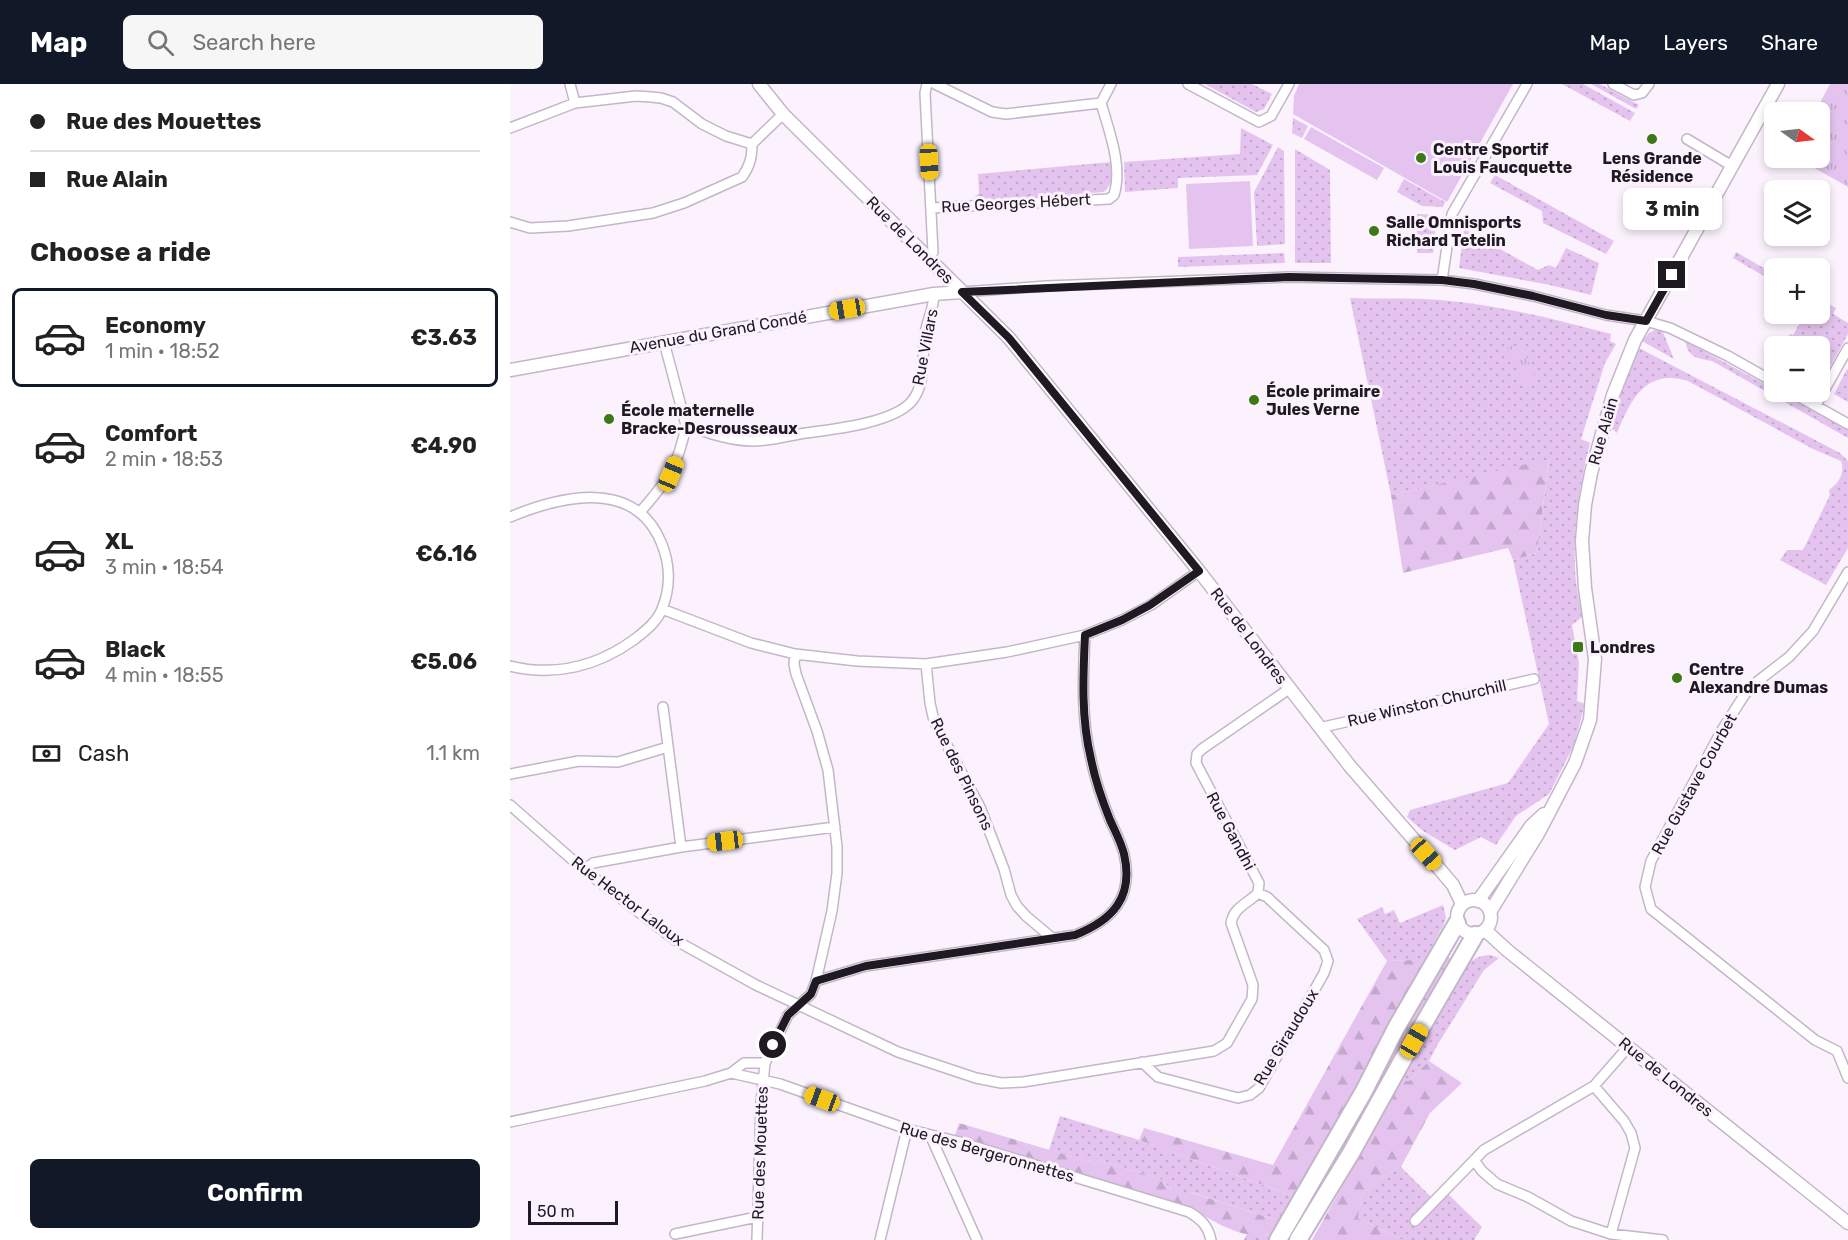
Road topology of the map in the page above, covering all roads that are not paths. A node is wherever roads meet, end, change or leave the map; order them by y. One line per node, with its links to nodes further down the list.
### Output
1 (570, 84): 12 (street)
2 (759, 84): 14 (street, Rue de Londres)
3 (927, 84): 19 (street)
4 (935, 84): 13 (street)
5 (1111, 84): 13 (street)
6 (1188, 84): 7 (street)
7 (1289, 84)
8 (1527, 84): 22 (street)
9 (1613, 84): 10 (street)
10 (1649, 84)
11 (1778, 84): 18 (street, Rue Alain)
12 (575, 103): 15 (street); 17 (street)
13 (1101, 103): 19 (street, Rue Georges Hébert)
14 (783, 114): 17 (street); 21 (street, Rue de Londres)
15 (510, 128)
16 (1687, 139): 18 (street)
17 (752, 144): 20 (street)
18 (1732, 166): 25 (street, Rue Alain)
19 (931, 208): 21 (street)
20 (510, 222)
21 (929, 259): 23 (street, Rue de Londres)
22 (1442, 280): 23 (street); 25 (street)
23 (962, 292): 24 (street, Avenue du Grand Condé); 36 (street, Rue de Londres)
24 (934, 294): 26 (street, Avenue du Grand Condé); 32 (street, Rue Villars)
25 (1646, 321): 29 (street); 50 (street, Rue Alain)
26 (664, 342): 28 (street, Avenue du Grand Condé); 32 (street)
27 (1848, 348): 31 (street)
28 (510, 370)
29 (1764, 376)
30 (1810, 402): 31 (street)
31 (1816, 405): 33 (street)
32 (686, 424): 34 (street)
33 (1848, 424)
34 (640, 512): 35 (street); 38 (street)
35 (510, 517)
36 (1199, 571): 39 (street); 44 (street, Rue de Londres)
37 (1848, 572): 65 (street, Rue Gustave Courbet)
38 (662, 609): 40 (street); 42 (street)
39 (1085, 635): 41 (street); 60 (street)
40 (795, 654): 41 (street); 51 (street)
41 (926, 664): 60 (street, Rue des Pinsons)
42 (510, 666)
43 (1534, 679): 46 (street, Rue Winston Churchill)
44 (1289, 689): 46 (street, Rue de Londres); 54 (street, Rue Gandhi)
45 (663, 707): 47 (street)
46 (1319, 728): 56 (street, Rue de Londres)
47 (668, 747): 48 (street); 52 (street)
48 (510, 774)
49 (510, 805): 53 (street, Rue Hector Laloux)
50 (1550, 809): 55 (street, Rue Alain); 57 (street, Rue Alain)
51 (836, 827): 52 (street); 61 (street)
52 (681, 847): 53 (street)
53 (584, 870): 62 (street, Rue Hector Laloux)
54 (1258, 893): 67 (street); 67 (street, Rue Giraudoux)
55 (1478, 901): 56 (street); 57 (street)
56 (1462, 904): 58 (street)
57 (1490, 912): 59 (street)
58 (1457, 923): 59 (street); 85 (highway)
59 (1480, 932): 63 (street, Rue de Londres); 86 (highway)
60 (1051, 938): 61 (street)
61 (816, 981): 62 (street, Rue des Mouettes)
62 (799, 1005): 66 (street, Rue des Mouettes); 67 (street, Rue Hector Laloux)
63 (1629, 1047): 71 (street); 78 (street, Rue de Londres)
64 (1848, 1049): 65 (street)
65 (1837, 1051): 69 (street)
66 (765, 1062): 68 (street); 70 (street, Rue des Mouettes)
67 (1142, 1062)
68 (731, 1073): 70 (street, Rue des Bergeronnettes); 72 (street)
69 (1848, 1078)
70 (763, 1080): 73 (street, Rue des Bergeronnettes); 76 (street, Rue des Mouettes)
71 (1594, 1086): 75 (street); 80 (street)
72 (510, 1122)
73 (907, 1130): 74 (street, Rue des Bergeronnettes); 82 (street)
74 (931, 1137): 83 (street); 84 (street, Rue des Bergeronnettes)
75 (1474, 1161): 77 (street); 80 (street)
76 (756, 1217): 79 (street); 81 (street, Rue des Mouettes)
77 (1415, 1221)
78 (1848, 1223)
79 (675, 1234)
80 (1611, 1234): 87 (street)
81 (757, 1240)
82 (880, 1240)
83 (977, 1240)
84 (1211, 1240)
85 (1278, 1240)
86 (1298, 1240)
87 (1663, 1240)

